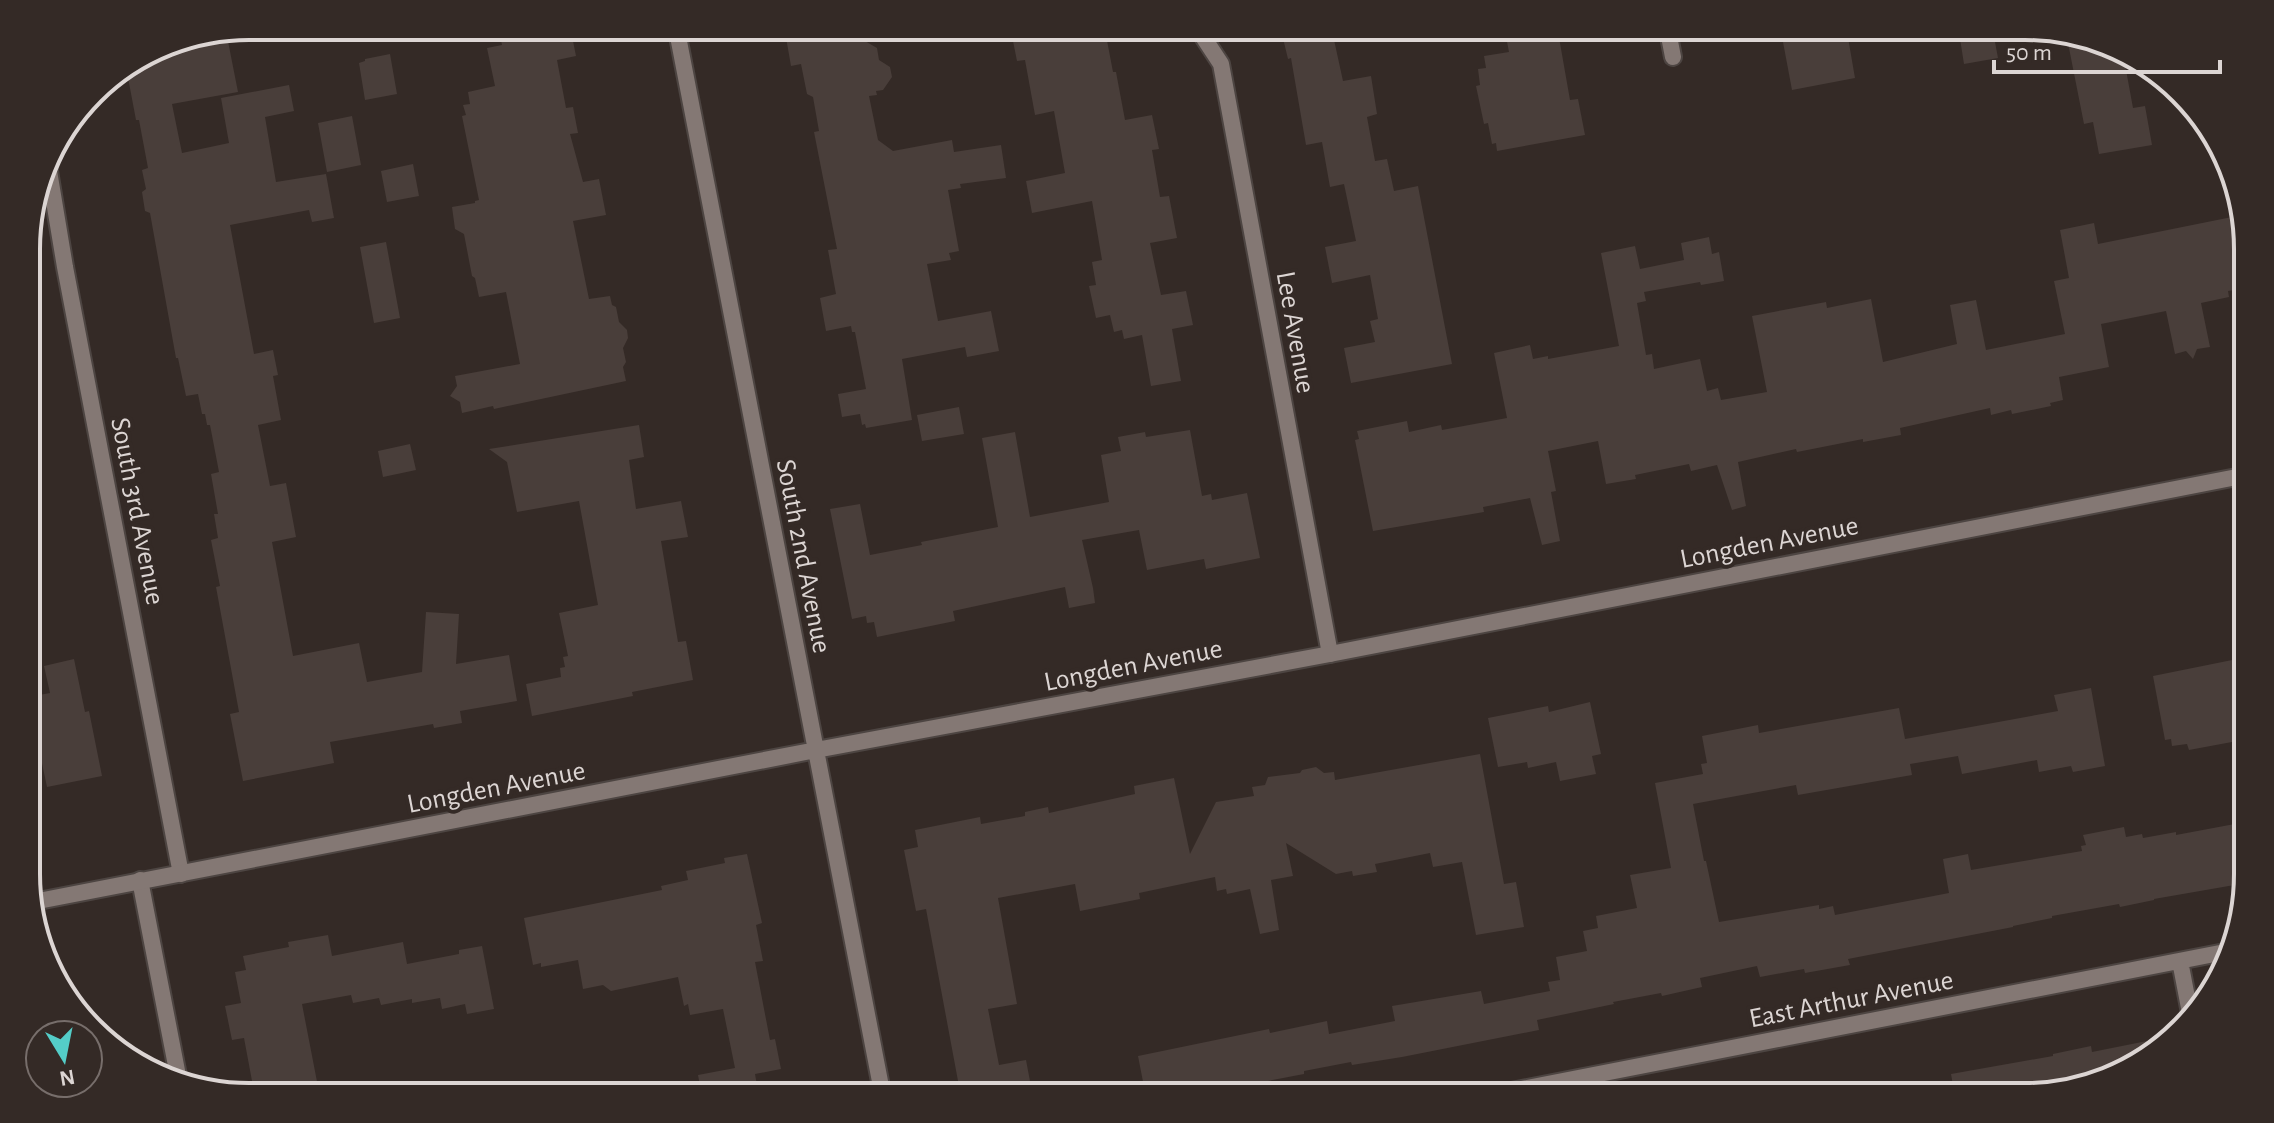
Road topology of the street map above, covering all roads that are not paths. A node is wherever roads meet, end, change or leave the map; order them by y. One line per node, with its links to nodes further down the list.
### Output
1 (679, 40): 8 (street, South 2nd Avenue)
2 (1205, 40): 7 (street, Lee Avenue)
3 (1670, 40): 4 (street)
4 (1673, 57)
5 (51, 182): 9 (street, South 3rd Avenue)
6 (2234, 478): 7 (street, Longden Avenue)
7 (1330, 654): 8 (street, Longden Avenue)
8 (816, 750): 9 (street, Longden Avenue); 16 (street, South 2nd Avenue)
9 (181, 874): 10 (street, Longden Avenue)
10 (140, 880): 11 (street, Longden Avenue); 15 (street)
11 (42, 900)
12 (2218, 953): 13 (street, East Arthur Avenue)
13 (2180, 961): 14 (street); 17 (street, East Arthur Avenue)
14 (2188, 1004)
15 (177, 1070)
16 (880, 1083)
17 (1553, 1083)

